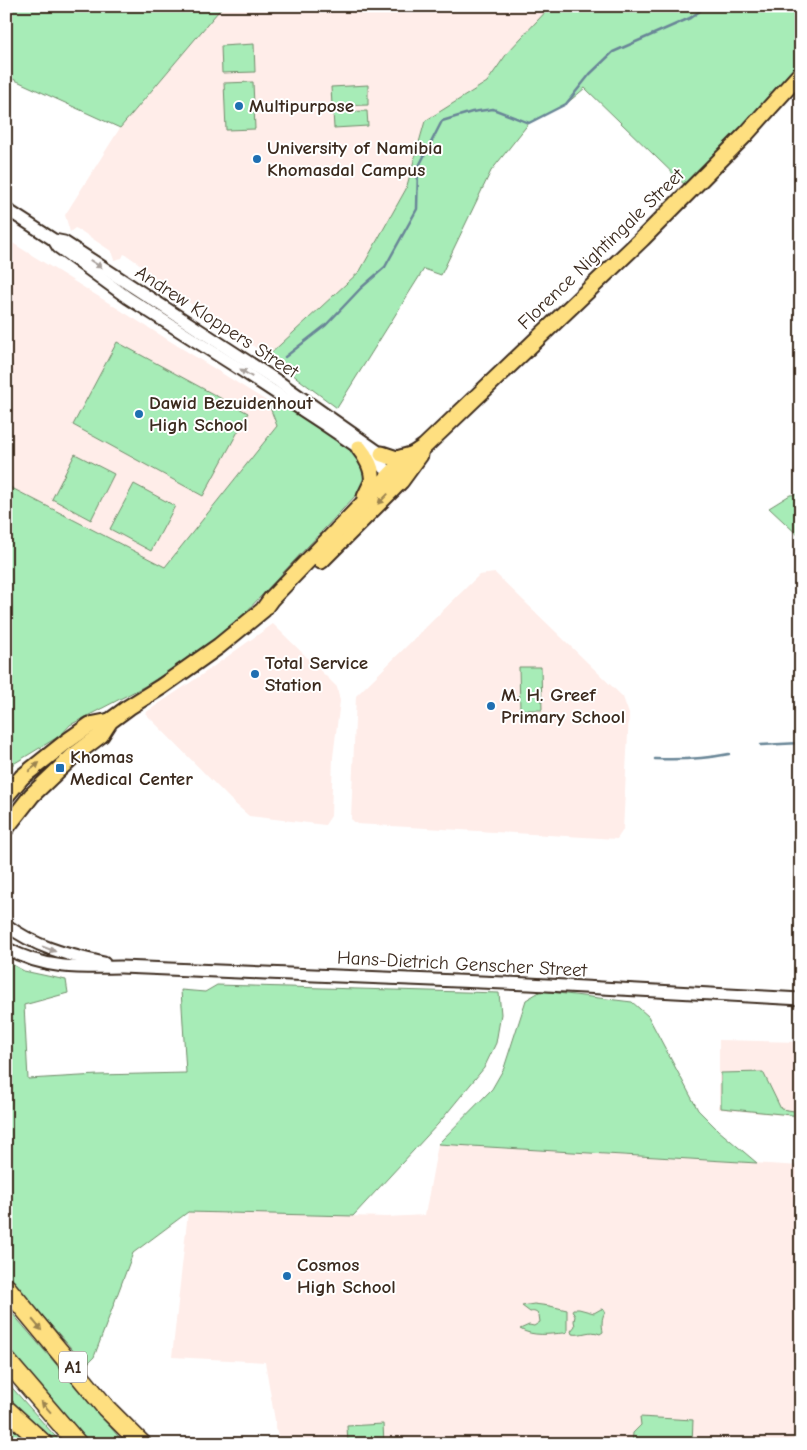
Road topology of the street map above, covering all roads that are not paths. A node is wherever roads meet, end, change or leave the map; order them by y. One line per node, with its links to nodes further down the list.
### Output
1 (801, 73): 5 (main road, Florence Nightingale Street)
2 (6, 209): 3 (street, Andrew Kloppers Street)
3 (54, 240): 4 (street, Andrew Kloppers Street, one-way to 3); 6 (street, Andrew Kloppers Street, one-way to 6)
4 (358, 448): 7 (street, Andrew Kloppers Street); 8 (main road)
5 (418, 451): 6 (main road); 7 (main road, Florence Nightingale Street)
6 (382, 454): 7 (street, Andrew Kloppers Street)
7 (399, 474): 8 (main road, Florence Nightingale Street); 9 (main road, Florence Nightingale Street, one-way to 9)
8 (354, 513): 9 (main road, Florence Nightingale Street)
9 (264, 610): 10 (main road, Florence Nightingale Street)
10 (110, 721): 11 (main road, Florence Nightingale Street, one-way to 10); 12 (main road, Florence Nightingale Street)
11 (6, 796)
12 (6, 828)
13 (6, 925): 15 (street, Hans-Dietrich Genscher Street, one-way to 15)
14 (6, 948): 15 (street, Hans-Dietrich Genscher Street)
15 (121, 967): 16 (street, Hans-Dietrich Genscher Street)
16 (783, 999): 17 (street, Hans-Dietrich Genscher Street); 18 (street)
17 (801, 999)
18 (801, 1004)
19 (6, 1287): 24 (highway, A1, one-way to 24)
20 (6, 1360): 23 (highway, A1, one-way to 20)
21 (6, 1409): 22 (highway)
22 (44, 1444)
23 (78, 1444)
24 (142, 1444)

